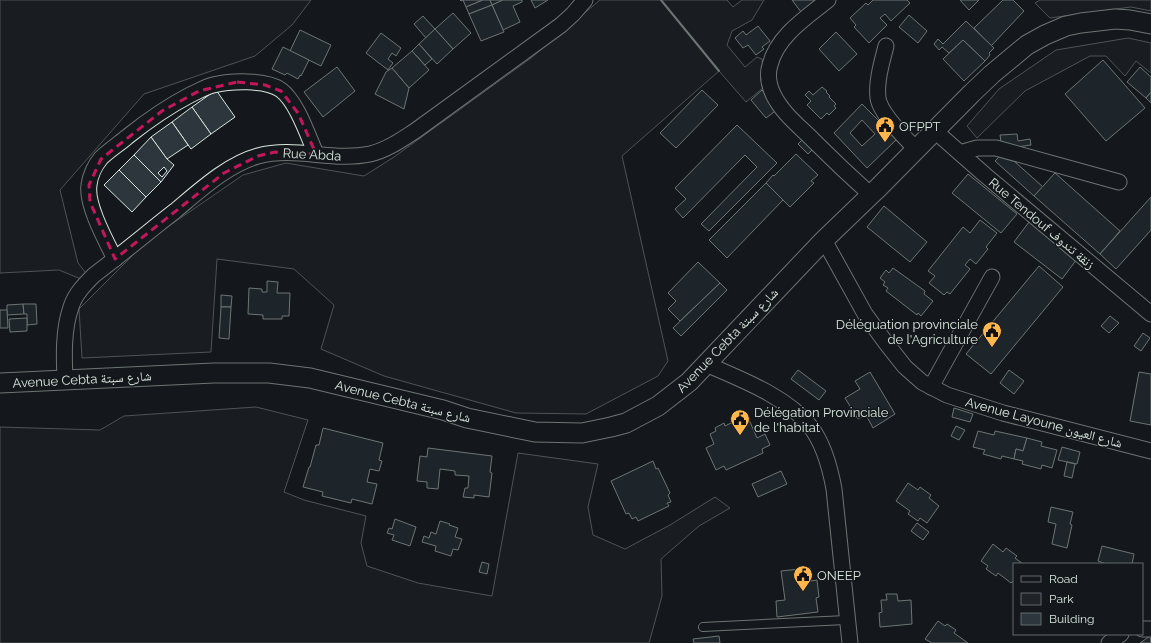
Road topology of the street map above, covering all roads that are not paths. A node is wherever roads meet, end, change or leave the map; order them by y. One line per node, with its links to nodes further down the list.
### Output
1 (585, 0): 8 (street, Rue Abda)
2 (828, 0): 10 (street)
3 (1151, 24): 5 (street, Avenue Cebta شارع سبتة)
4 (886, 46): 6 (street)
5 (935, 131): 6 (street, Avenue Cebta شارع سبتة); 7 (street, Rue Tendouf زنقة تندوف)
6 (916, 149): 10 (street, Avenue Cebta شارع سبتة)
7 (960, 153): 9 (street); 14 (street, Rue Tendouf زنقة تندوف)
8 (316, 154): 12 (street, Rue Abda); 12 (street)
9 (1119, 182)
10 (870, 195): 11 (street, Avenue Cebta شارع سبتة)
11 (824, 240): 15 (street, Avenue Cebta شارع سبتة); 18 (street, Avenue Layoune شارع العيون)
12 (115, 259): 16 (street, Rue Abda)
13 (992, 276): 18 (street)
14 (1151, 314)
15 (706, 364): 16 (street, Avenue Cebta شارع سبتة); 20 (street)
16 (64, 380): 17 (street, Avenue Cebta شارع سبتة)
17 (0, 383)
18 (931, 387): 19 (street, Avenue Layoune شارع العيون)
19 (1151, 451)
20 (846, 620): 21 (lane); 23 (street)
21 (703, 627)
22 (1120, 635): 24 (street)
23 (850, 643)
24 (1109, 643)

